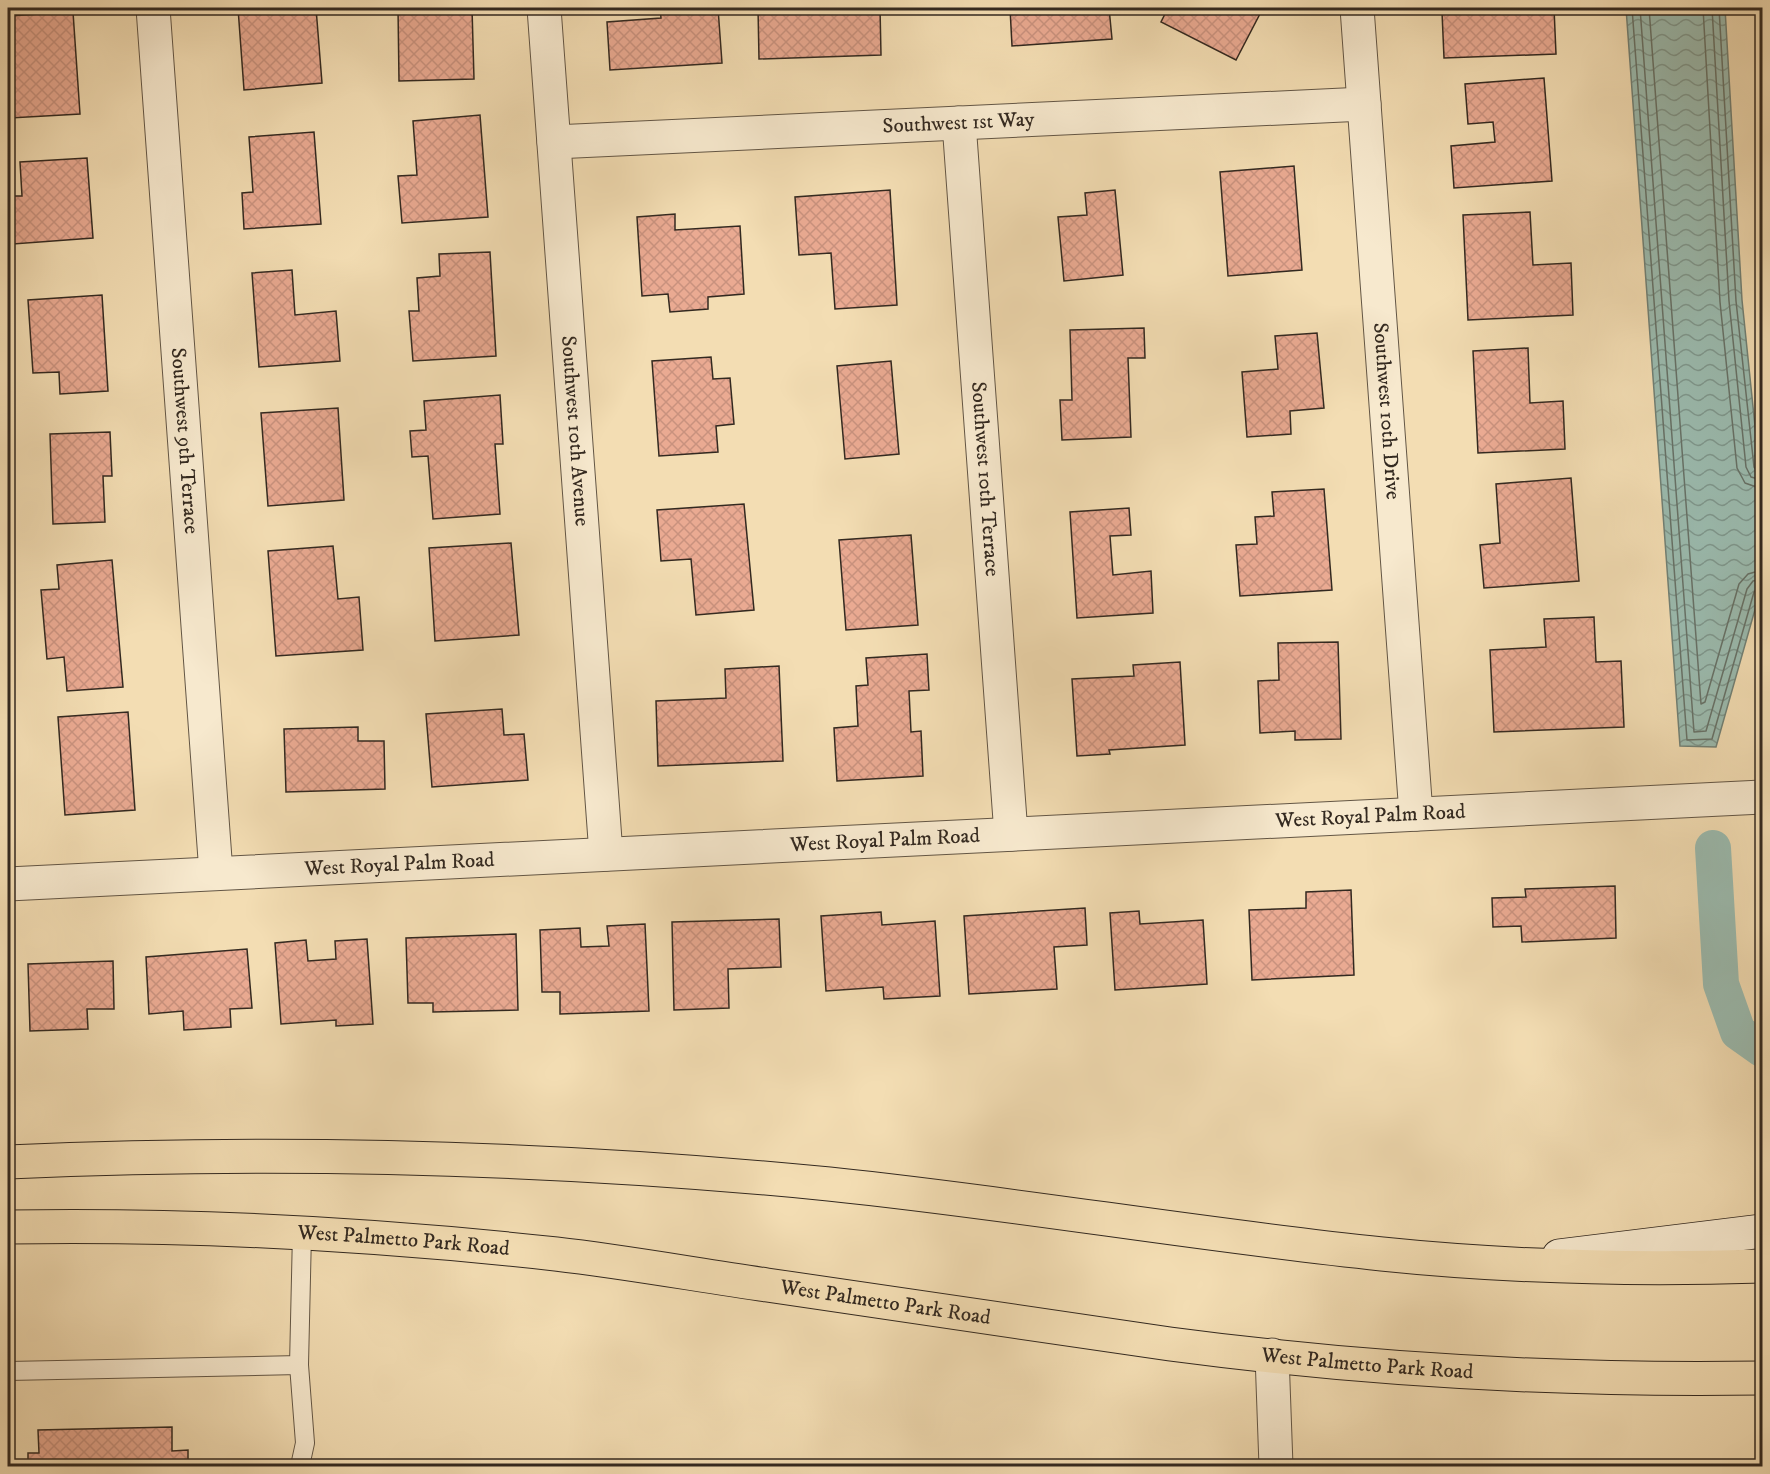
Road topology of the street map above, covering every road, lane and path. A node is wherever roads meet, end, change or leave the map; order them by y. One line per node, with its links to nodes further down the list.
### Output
1 (153, 8): 11 (street, Southwest 9th Terrace)
2 (544, 8): 6 (street, Southwest 10th Avenue)
3 (1357, 8): 4 (street, Southwest 10th Drive)
4 (1364, 104): 5 (street, Southwest 1st Way); 8 (street, Southwest 10th Drive)
5 (959, 123): 6 (street, Southwest 1st Way); 9 (street, Southwest 10th Terrace)
6 (554, 142): 10 (street, Southwest 10th Avenue)
7 (1762, 797): 8 (street, West Royal Palm Road)
8 (1416, 814): 9 (street, West Royal Palm Road)
9 (1011, 834): 10 (street, West Royal Palm Road)
10 (606, 854): 11 (street, West Royal Palm Road)
11 (216, 873): 12 (street, West Royal Palm Road)
12 (8, 884)
13 (8, 1162): 17 (main road)
14 (8, 1227): 16 (main road, West Palmetto Park Road)
15 (1762, 1231): 17 (street)
16 (302, 1233): 19 (main road, West Palmetto Park Road); 20 (lane)
17 (1505, 1263): 18 (main road)
18 (1762, 1266)
19 (1272, 1355): 22 (main road, West Palmetto Park Road); 24 (street)
20 (299, 1365): 21 (lane); 23 (lane)
21 (8, 1371)
22 (1762, 1378)
23 (300, 1467)
24 (1276, 1467)

